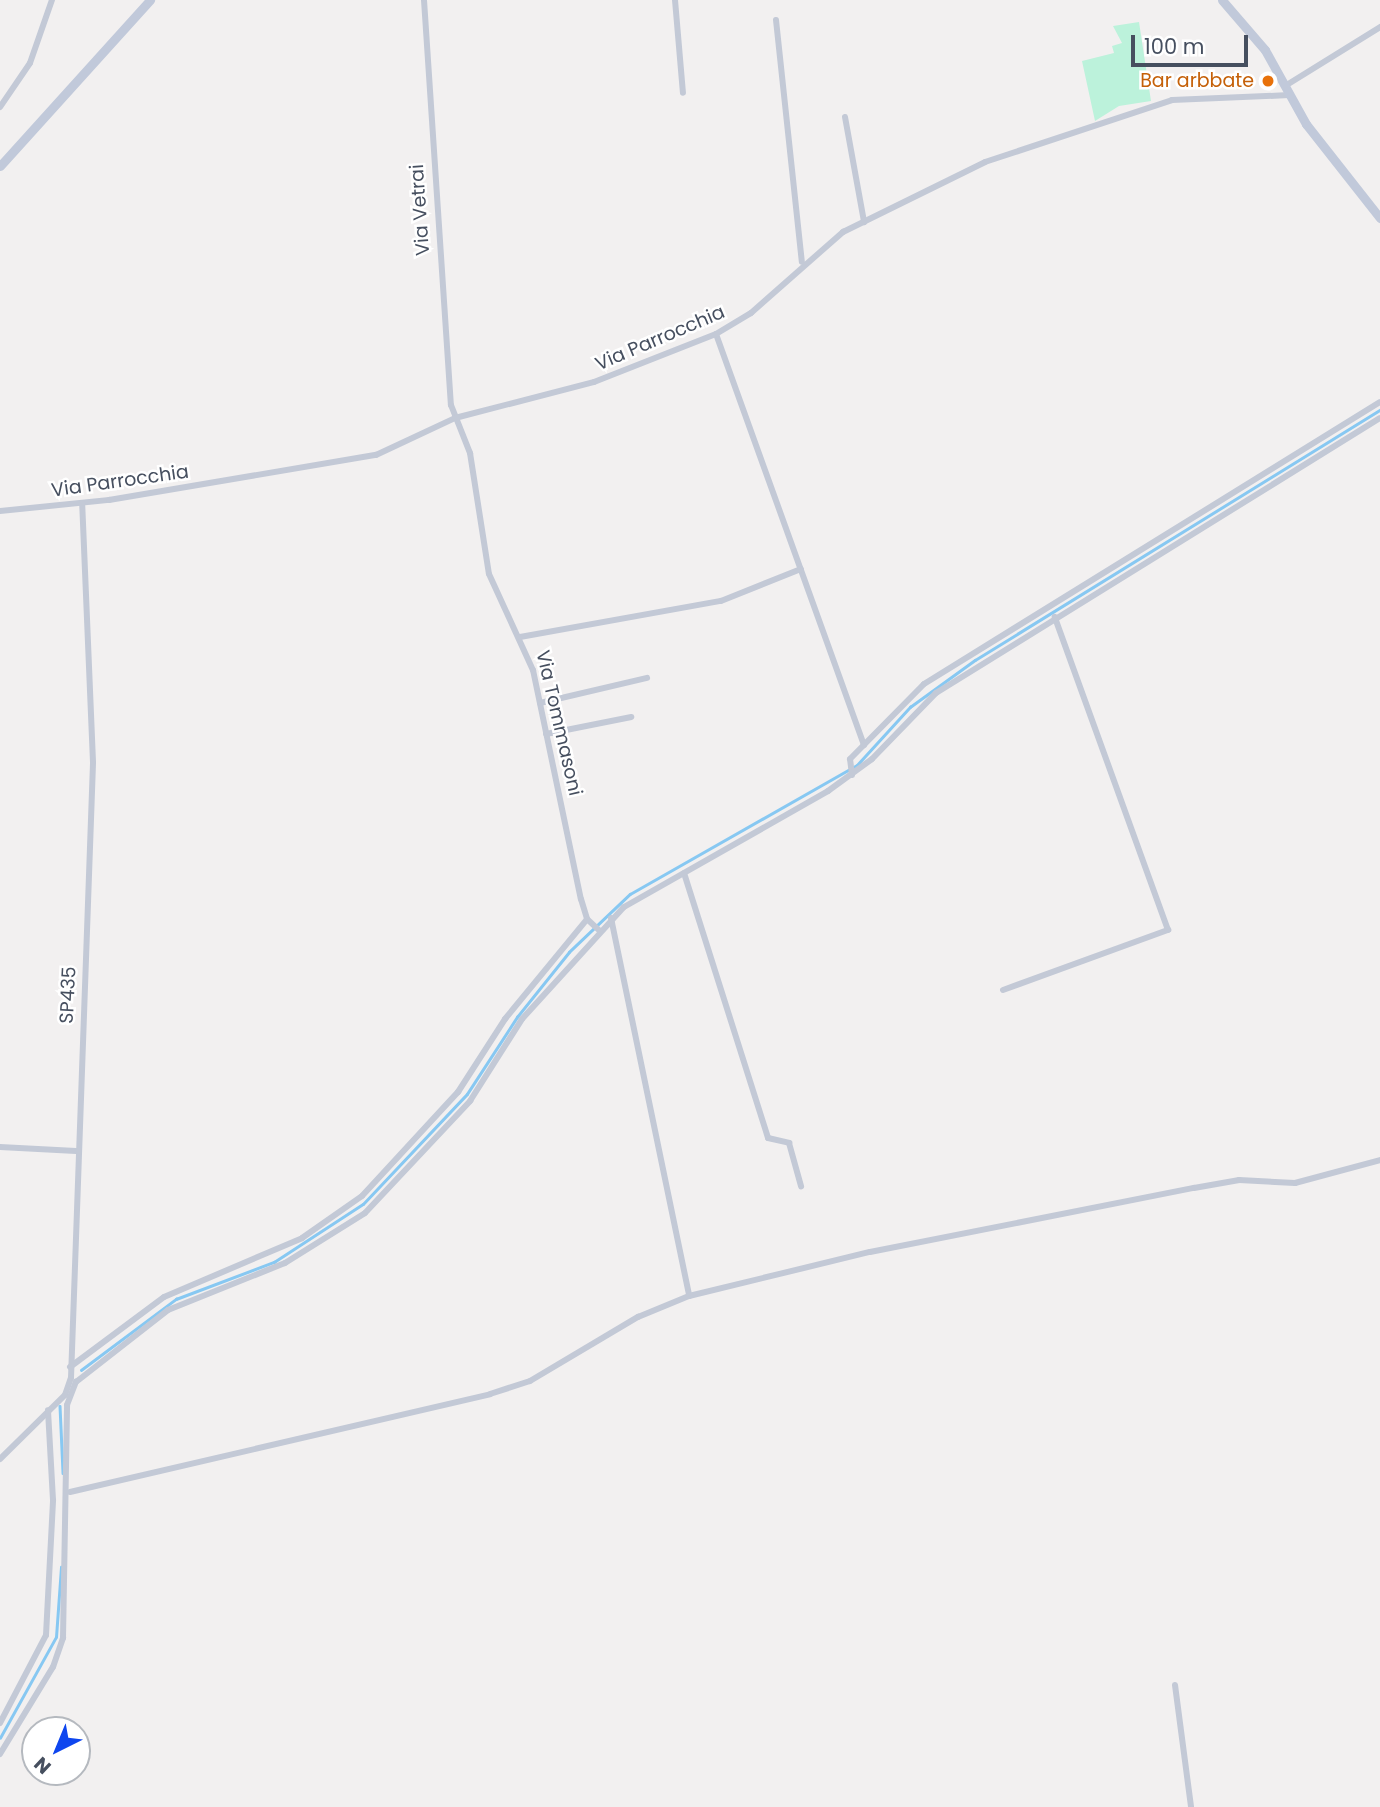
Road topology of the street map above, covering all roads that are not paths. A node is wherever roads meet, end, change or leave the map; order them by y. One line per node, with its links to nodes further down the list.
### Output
1 (52, 0): 10 (street)
2 (150, 0): 14 (street)
3 (424, 0): 20 (street, Via Vetrai)
4 (675, 0): 11 (street)
5 (1222, 0): 8 (street)
6 (776, 20): 17 (street)
7 (1380, 27): 8 (street)
8 (1287, 91): 15 (street); 16 (street, Via Parrocchia)
9 (0, 92): 10 (street)
10 (13, 92): 12 (street)
11 (683, 93)
12 (0, 107)
13 (845, 117): 16 (street)
14 (0, 166)
15 (1380, 218)
16 (864, 222): 17 (street, Via Parrocchia)
17 (802, 262): 18 (street, Via Parrocchia)
18 (716, 334): 20 (street, Via Parrocchia); 24 (street)
19 (1380, 402): 31 (street)
20 (455, 418): 22 (street, Via Parrocchia); 26 (street, Via Tommasoni)
21 (1380, 418): 25 (street)
22 (82, 503): 23 (street, Via Parrocchia); 39 (street, SP435)
23 (0, 511)
24 (801, 569): 26 (street); 31 (street)
25 (1055, 617): 32 (street); 37 (street)
26 (520, 637): 28 (street, Via Tommasoni)
27 (647, 678): 28 (street)
28 (540, 703): 30 (street, Via Tommasoni)
29 (631, 716): 30 (street)
30 (546, 734): 35 (street, Via Tommasoni)
31 (864, 745): 32 (street)
32 (851, 771): 33 (street)
33 (684, 873): 34 (street); 41 (street)
34 (611, 918): 36 (street); 44 (street)
35 (588, 920): 36 (street); 42 (street)
36 (597, 929): 43 (street)
37 (1003, 990)
38 (0, 1147): 39 (street)
39 (76, 1151): 45 (street, SP435)
40 (1380, 1160): 44 (street)
41 (801, 1186)
42 (370, 1190): 43 (street); 45 (street)
43 (379, 1198): 46 (street)
44 (689, 1296): 49 (street)
45 (70, 1367): 46 (street, SP435)
46 (69, 1389): 47 (street); 49 (street, SP435)
47 (48, 1410): 48 (street); 51 (street)
48 (0, 1460)
49 (70, 1492): 52 (street, SP435)
50 (1175, 1685): 53 (street)
51 (0, 1723)
52 (0, 1754)
53 (1191, 1807)

